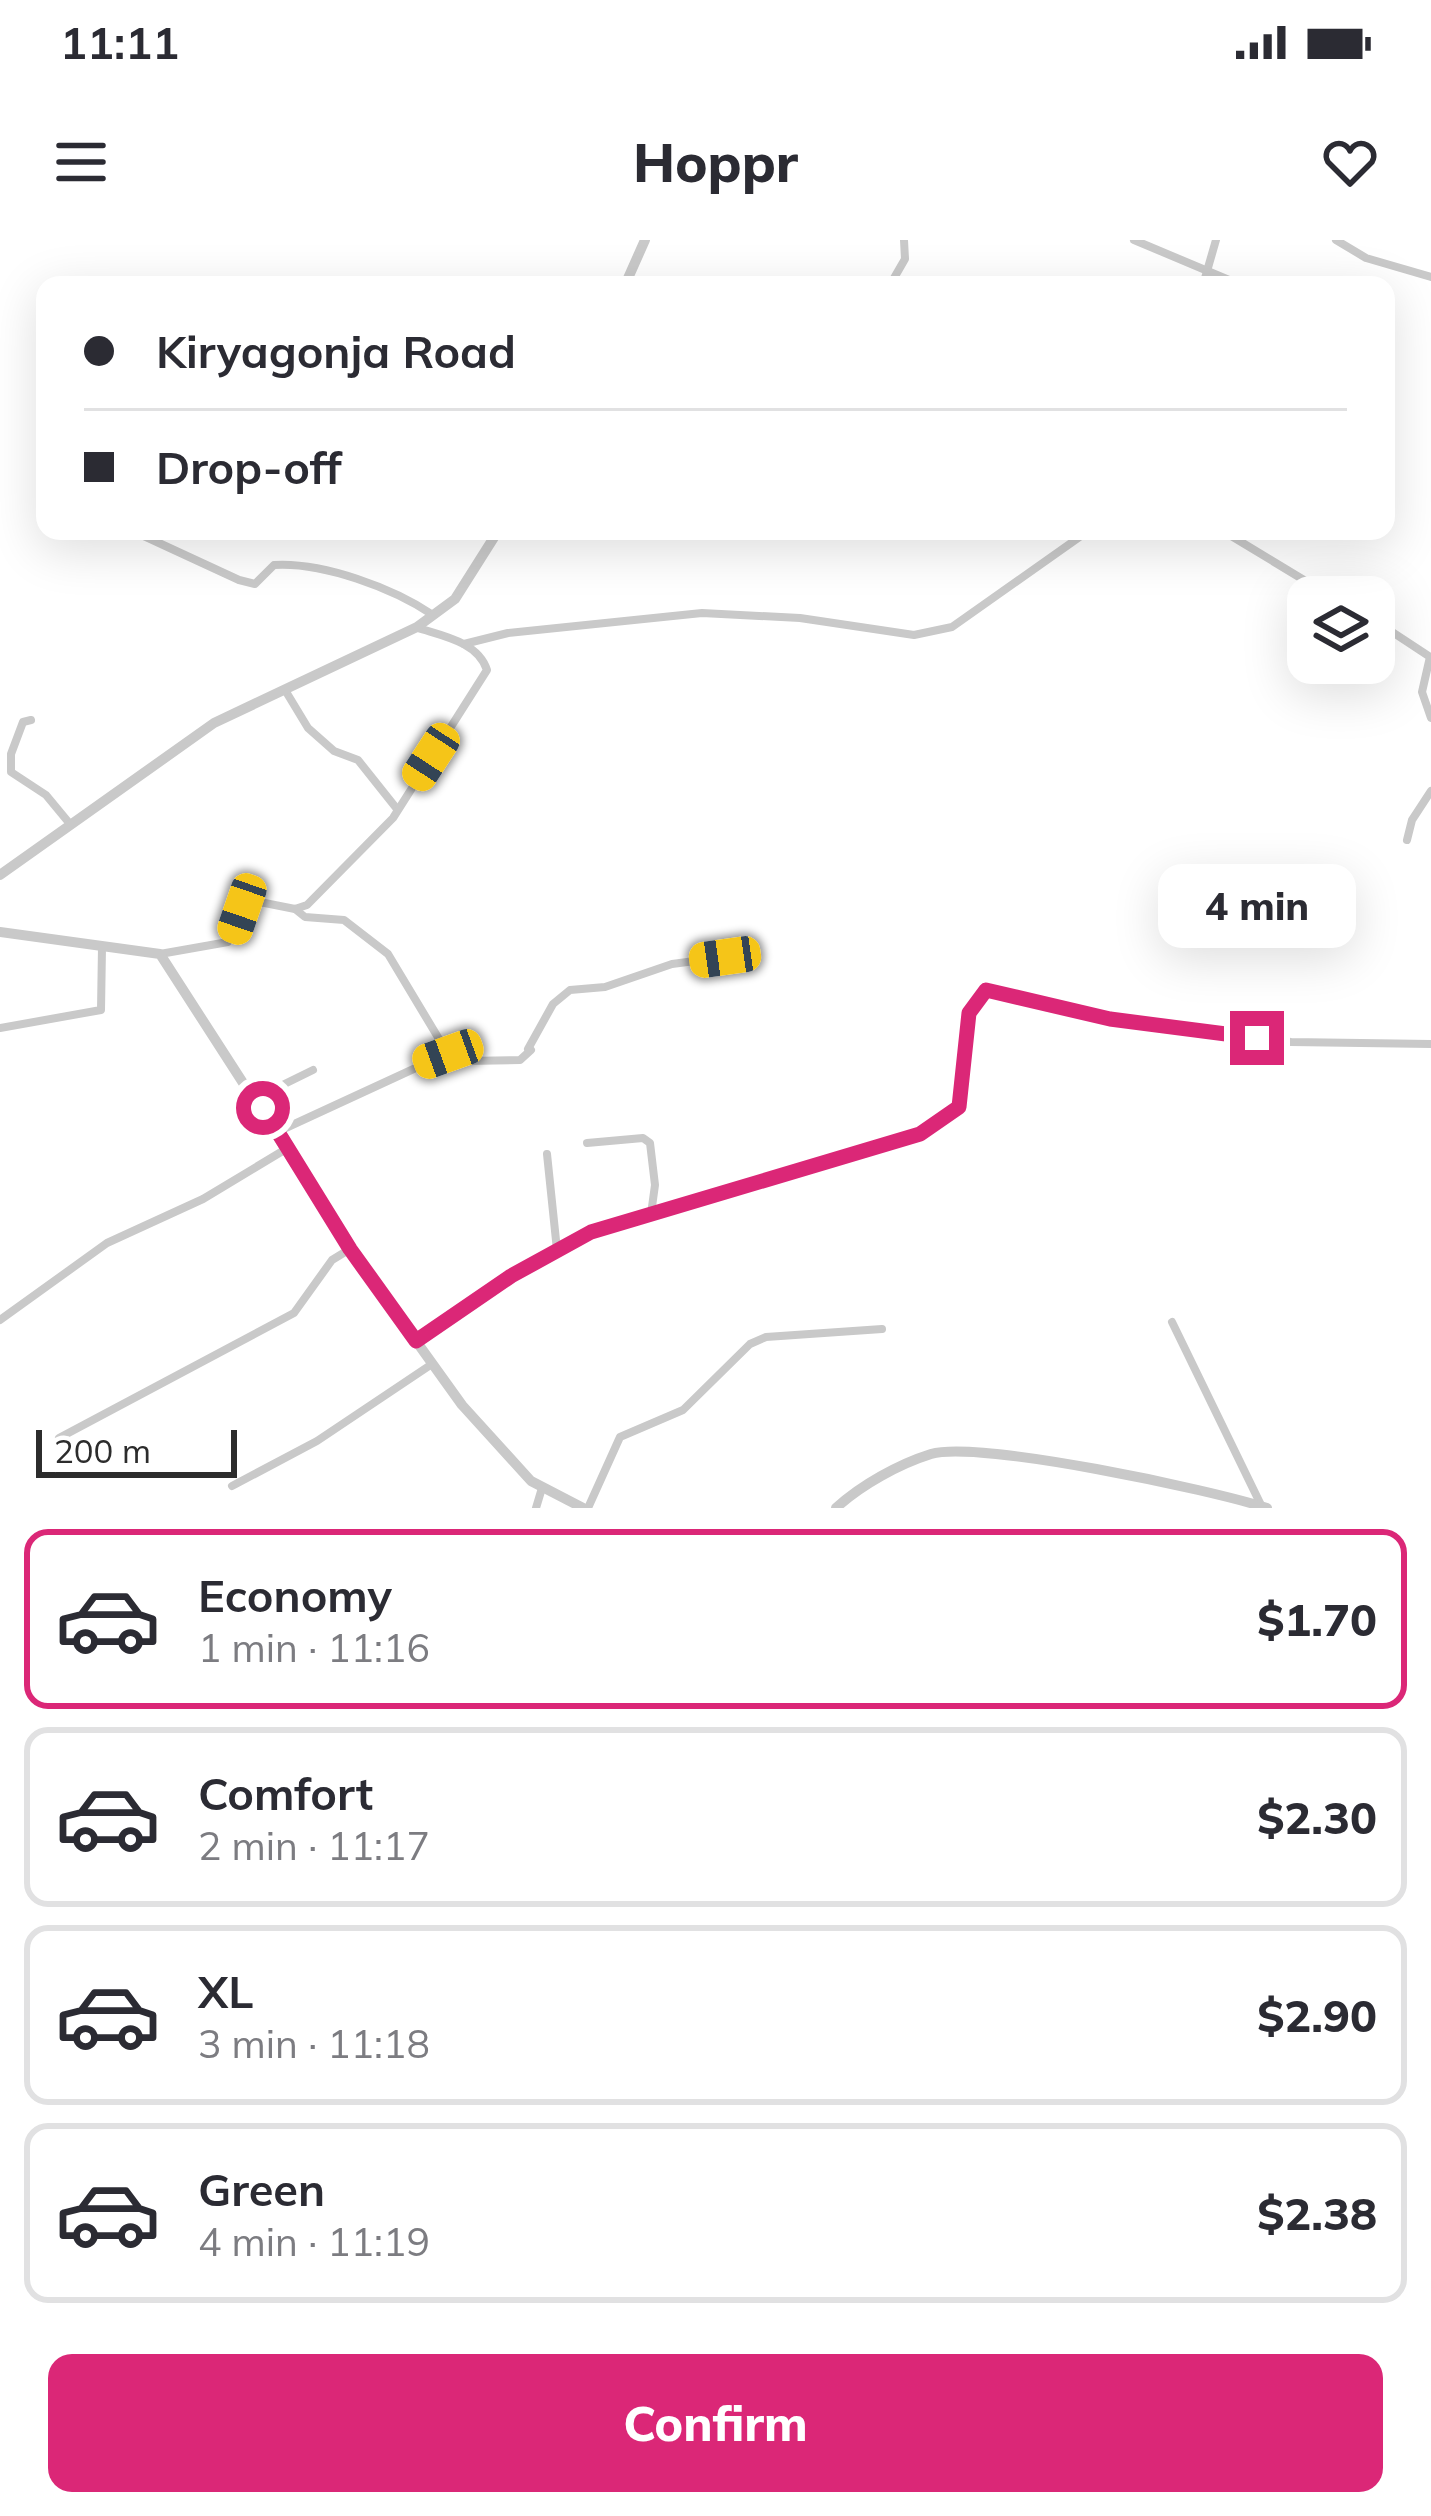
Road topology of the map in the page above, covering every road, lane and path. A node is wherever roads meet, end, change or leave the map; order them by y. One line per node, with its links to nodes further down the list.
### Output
1 (646, 240): 7 (street)
2 (904, 240): 8 (street)
3 (1133, 240): 6 (street)
4 (1216, 240): 6 (street)
5 (1336, 240): 11 (street)
6 (1210, 270): 9 (street); 10 (street)
7 (629, 276)
8 (895, 276)
9 (1207, 276)
10 (1222, 276)
11 (1431, 277)
12 (152, 540): 17 (street)
13 (492, 540): 17 (street)
14 (1075, 540): 20 (street)
15 (1238, 540): 16 (street)
16 (1297, 576)
17 (433, 615): 18 (street)
18 (417, 627): 20 (street); 21 (street)
19 (1395, 634): 22 (street)
20 (464, 644): 25 (street)
21 (285, 690): 25 (street); 26 (street)
22 (1431, 718)
23 (31, 720): 26 (street)
24 (1431, 791): 27 (street)
25 (397, 809): 29 (street)
26 (70, 824): 28 (street)
27 (1407, 841)
28 (0, 875)
29 (295, 909): 32 (street); 37 (street)
30 (0, 932): 31 (street)
31 (102, 946): 32 (street); 34 (street)
32 (160, 954): 40 (street)
33 (725, 957): 38 (street)
34 (0, 1028)
35 (1431, 1044): 45 (street)
36 (531, 1050): 38 (street)
37 (448, 1054): 38 (street); 41 (street)
38 (520, 1060)
39 (313, 1070): 40 (street)
40 (256, 1098): 41 (street)
41 (277, 1132): 43 (street)
42 (587, 1143): 45 (street)
43 (288, 1148): 46 (street); 48 (street)
44 (547, 1154): 47 (street)
45 (651, 1214): 47 (street)
46 (350, 1249): 51 (street); 53 (street)
47 (557, 1250): 51 (street)
48 (0, 1320)
49 (1172, 1322): 56 (street)
50 (882, 1329): 58 (street)
51 (416, 1341): 52 (street)
52 (432, 1364): 54 (street); 55 (street)
53 (59, 1438)
54 (232, 1486)
55 (542, 1488): 57 (street); 58 (street)
56 (1264, 1507): 59 (street)
57 (536, 1508)
58 (585, 1508)
59 (836, 1508)

